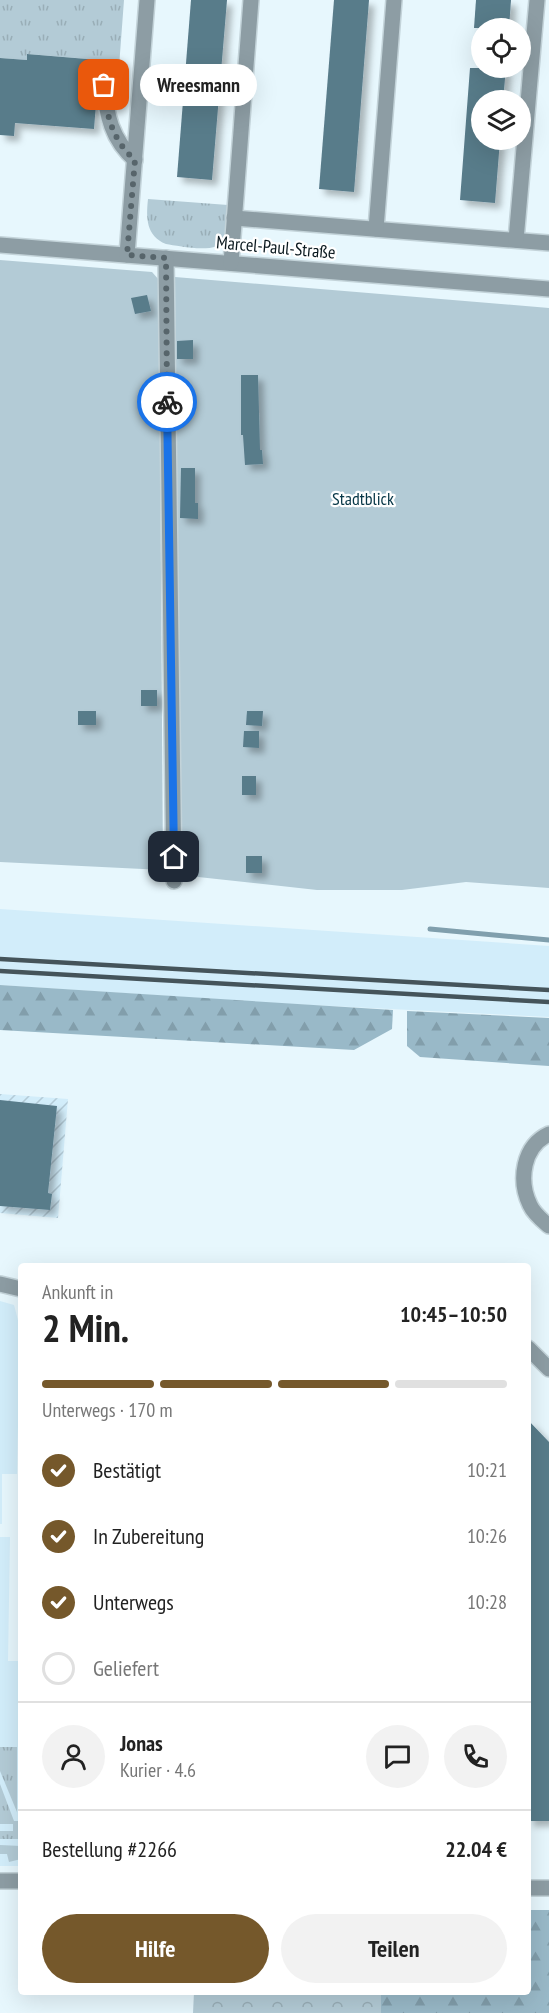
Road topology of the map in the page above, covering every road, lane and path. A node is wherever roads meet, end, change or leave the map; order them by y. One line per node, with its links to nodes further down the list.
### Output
1 (147, 0): 6 (street)
2 (251, 0): 7 (street, Marcel-Paul-Straße)
3 (394, 0): 8 (street)
4 (537, 0): 9 (street)
5 (104, 85): 6 (street)
6 (135, 160): 12 (street)
7 (234, 218): 8 (street); 14 (street, Marcel-Paul-Straße)
8 (376, 229): 9 (street)
9 (516, 240): 10 (street)
10 (549, 243)
11 (0, 245): 12 (street, Marcel-Paul-Straße)
12 (127, 255): 13 (street, Marcel-Paul-Straße)
13 (166, 258): 14 (street, Marcel-Paul-Straße); 16 (street)
14 (231, 263): 15 (street, Marcel-Paul-Straße)
15 (549, 289)
16 (174, 881)
17 (549, 1134): 18 (street)
18 (549, 1226)
19 (0, 1284): 20 (street)
20 (18, 1288)
21 (531, 1351): 22 (street)
22 (549, 1369)
23 (0, 1881): 24 (street)
24 (18, 1881)
25 (531, 1888): 26 (street)
26 (549, 1888)

